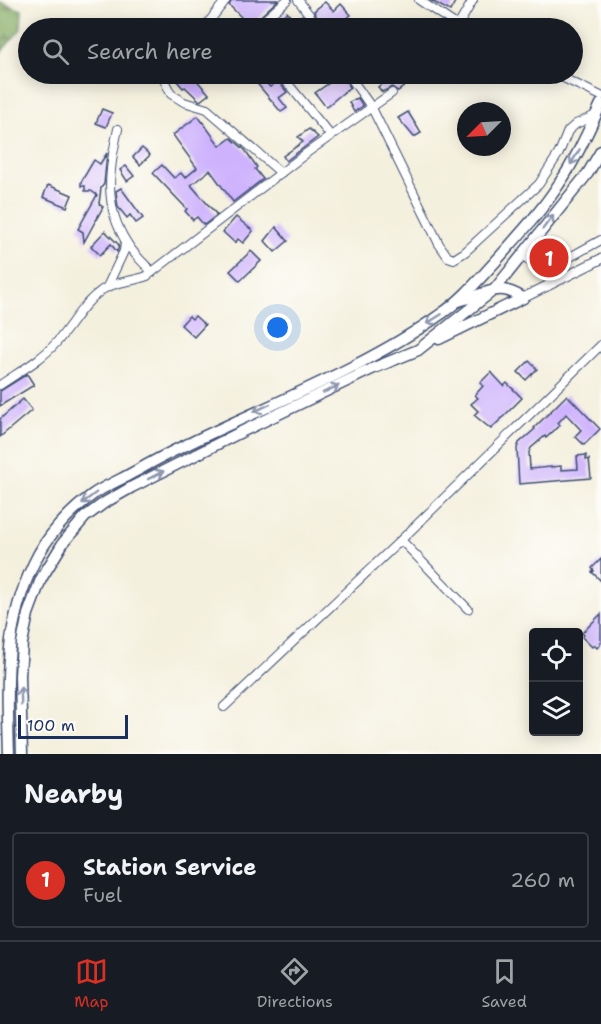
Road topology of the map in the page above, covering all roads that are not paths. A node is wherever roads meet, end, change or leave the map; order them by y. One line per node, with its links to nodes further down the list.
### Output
1 (226, 0): 6 (street)
2 (287, 0): 7 (street)
3 (298, 0): 8 (street)
4 (420, 0): 9 (street)
5 (472, 0): 10 (street)
6 (212, 18)
7 (266, 18)
8 (312, 18)
9 (447, 18)
10 (465, 18)
11 (167, 84): 23 (street)
12 (288, 84): 21 (street)
13 (355, 84): 18 (street)
14 (576, 84): 16 (street)
15 (392, 93): 18 (street)
16 (601, 96)
17 (601, 104): 19 (highway)
18 (372, 108): 19 (street); 21 (street)
19 (596, 115): 34 (highway, one-way to 34)
20 (118, 129): 25 (street)
21 (331, 136): 23 (street)
22 (601, 152): 26 (highway, one-way to 22)
23 (280, 173): 29 (street)
24 (601, 240): 28 (street)
25 (125, 242): 29 (street); 31 (street)
26 (523, 255): 28 (street); 32 (highway)
27 (601, 259): 30 (main road)
28 (555, 267): 30 (street)
29 (152, 272): 31 (street)
30 (548, 286): 33 (main road)
31 (107, 287): 37 (street)
32 (495, 290): 33 (highway); 34 (highway); 36 (highway)
33 (523, 298): 36 (highway)
34 (456, 302): 41 (highway, one-way to 41)
35 (601, 345): 38 (street)
36 (418, 350): 42 (highway, one-way to 36)
37 (0, 385)
38 (401, 540): 39 (street); 40 (street)
39 (468, 609)
40 (224, 707)
41 (9, 754)
42 (22, 754)

